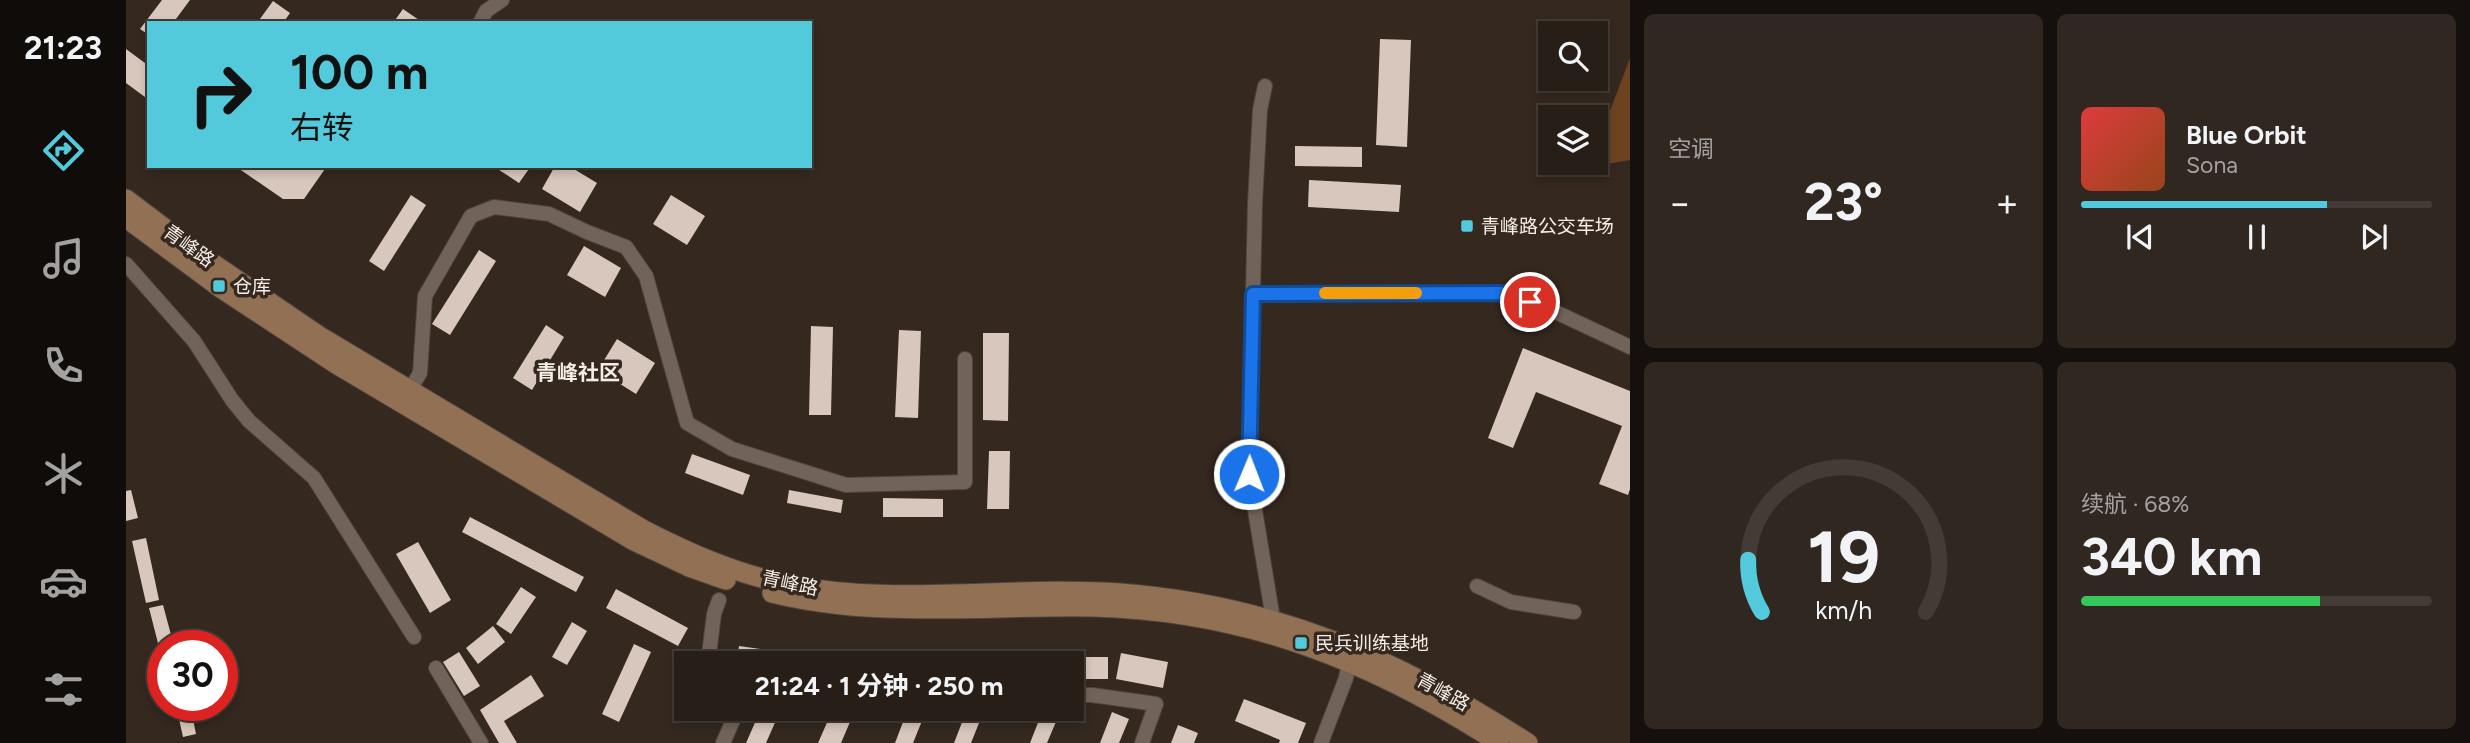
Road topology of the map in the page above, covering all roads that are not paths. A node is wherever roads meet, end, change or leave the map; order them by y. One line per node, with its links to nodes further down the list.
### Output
1 (502, 0): 2 (street)
2 (481, 21)
3 (1265, 86): 7 (street)
4 (126, 199): 10 (main road, 青峰路)
5 (126, 218): 10 (main road, 青峰路)
6 (126, 264): 15 (street)
7 (1253, 294): 8 (street); 14 (street)
8 (1630, 347)
9 (965, 359): 10 (street)
10 (406, 396): 14 (main road, 青峰路)
11 (1477, 586): 13 (street)
12 (719, 600): 16 (street)
13 (1574, 612)
14 (1271, 626): 17 (main road, 青峰路); 26 (main road, 青峰路)
15 (414, 637)
16 (709, 651)
17 (1349, 661): 24 (street); 25 (main road, 青峰路)
18 (436, 668): 21 (street)
19 (1084, 695): 23 (street)
20 (733, 721): 22 (street)
21 (481, 743)
22 (723, 743)
23 (1142, 743)
24 (1321, 743)
25 (1499, 743)
26 (1528, 743)

